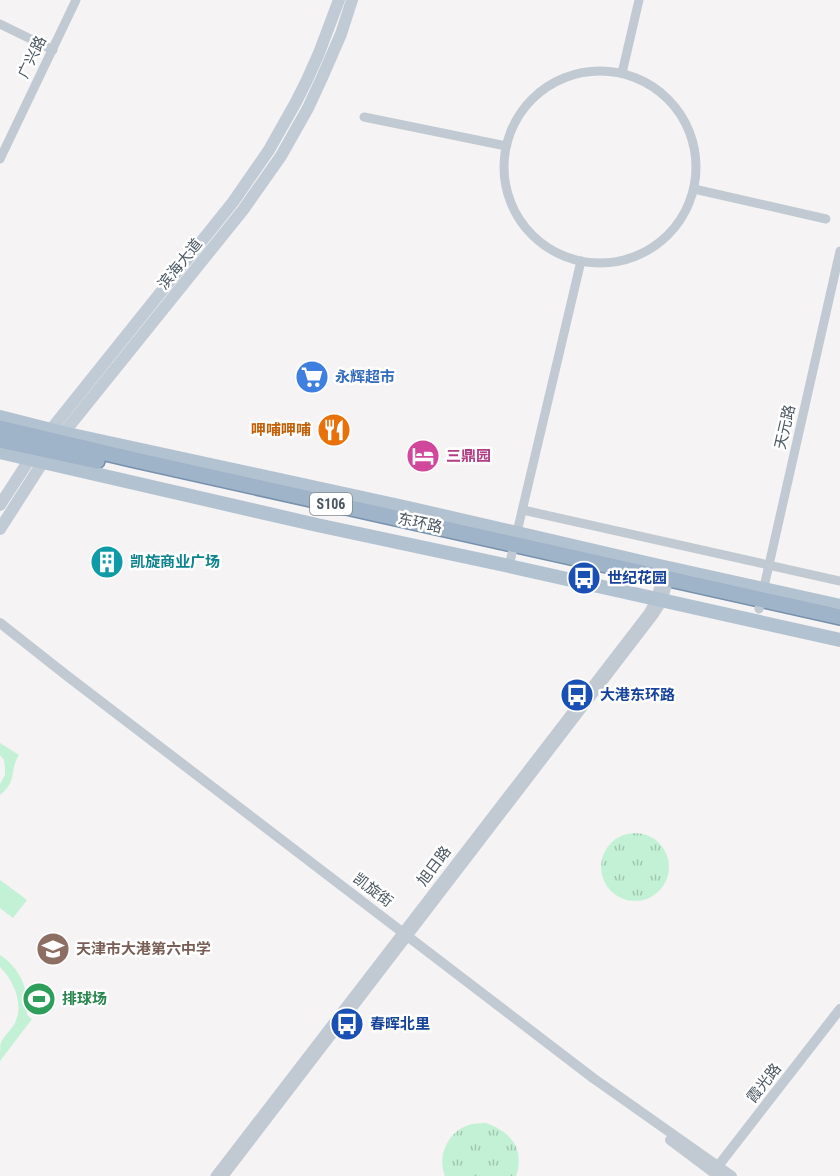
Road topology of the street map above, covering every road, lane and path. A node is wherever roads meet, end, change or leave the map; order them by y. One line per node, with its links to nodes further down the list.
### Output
1 (76, 0): 6 (street, 广兴路)
2 (339, 0): 18 (main road, 滨海大道)
3 (352, 0): 18 (main road, 滨海大道)
4 (639, 0): 7 (street)
5 (0, 24): 6 (street)
6 (53, 50): 10 (street, 广兴路)
7 (622, 73): 9 (street); 11 (street)
8 (364, 117): 9 (street)
9 (506, 147): 14 (street)
10 (0, 159)
11 (694, 189): 12 (street); 14 (street)
12 (826, 219)
13 (840, 251): 24 (street, 天元路)
14 (581, 261): 21 (street)
15 (0, 417): 18 (main road)
16 (0, 428): 18 (highway, 东环路 / S106)
17 (0, 440): 18 (highway, 东环路 / S106)
18 (47, 445): 19 (main road); 20 (main road, 滨海大道); 22 (main road, 滨海大道); 23 (highway, 东环路 / S106); 23 (main road)
19 (0, 452)
20 (0, 505)
21 (523, 510): 23 (street); 24 (street)
22 (0, 529)
23 (514, 550): 26 (highway, 东环路 / S106); 26 (main road)
24 (770, 565): 25 (street); 27 (street, 天元路)
25 (840, 581)
26 (664, 584): 27 (highway, 东环路 / S106); 27 (main road); 33 (main road); 34 (street, 旭日路)
27 (761, 600): 28 (main road); 29 (highway, 东环路 / S106); 31 (highway, 东环路 / S106)
28 (840, 606)
29 (840, 617)
30 (0, 623): 34 (street, 凯旋街)
31 (840, 627)
32 (0, 632): 34 (street, 凯旋街)
33 (840, 640)
34 (404, 936): 37 (street, 凯旋街); 38 (street, 旭日路); 39 (street, 旭日路)
35 (840, 1009): 37 (street, 霞光路)
36 (840, 1018): 37 (street, 霞光路)
37 (720, 1173)
38 (215, 1176)
39 (224, 1176)

